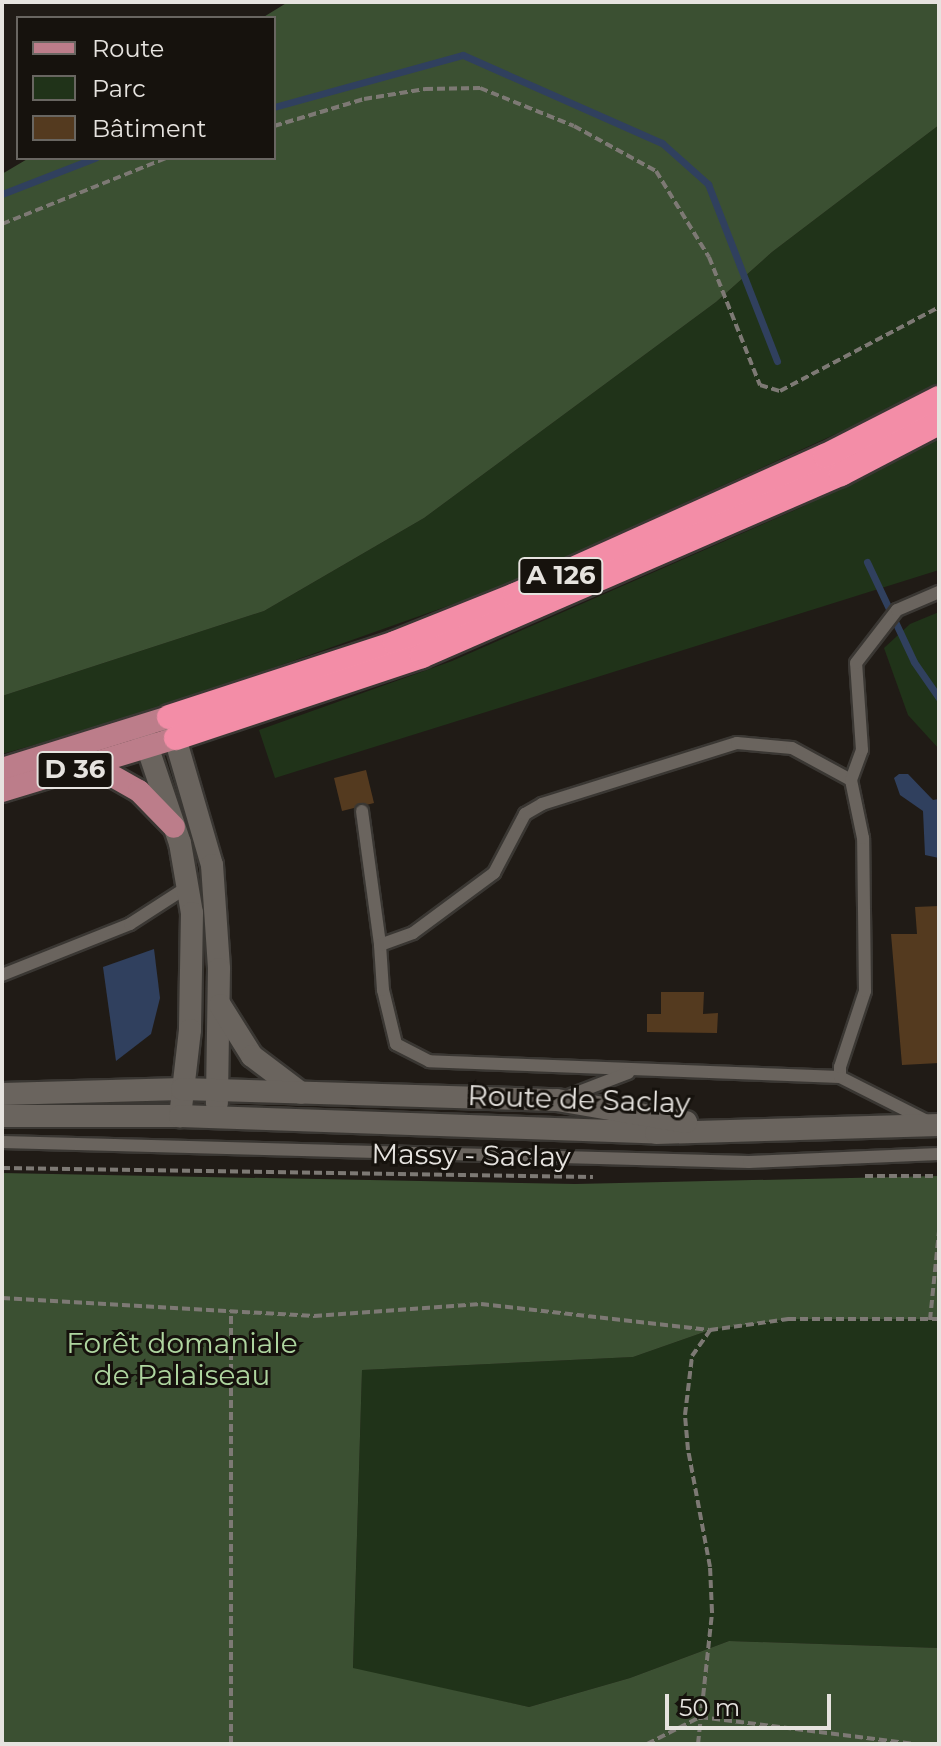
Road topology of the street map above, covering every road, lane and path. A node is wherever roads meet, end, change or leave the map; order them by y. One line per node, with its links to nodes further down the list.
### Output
1 (276, 125): 4 (path)
2 (161, 160): 3 (path)
3 (2, 224)
4 (939, 307)
5 (939, 398): 8 (highway, A 126)
6 (939, 423): 8 (highway, A 126)
7 (939, 592): 12 (lane)
8 (172, 727): 9 (main road, D 36); 19 (main road)
9 (144, 737): 10 (main road, D 36); 11 (main road, D 36); 15 (main road, D 36)
10 (93, 765): 13 (main road, D 36); 15 (main road)
11 (2, 769)
12 (851, 780): 17 (lane); 21 (lane)
13 (2, 791)
14 (362, 811): 17 (lane)
15 (174, 827): 16 (main road, D 36)
16 (189, 886): 18 (lane); 22 (main road, D 36)
17 (380, 945): 20 (lane)
18 (2, 975)
19 (219, 1004): 23 (main road); 25 (main road)
20 (634, 1071): 21 (lane); 26 (lane)
21 (840, 1077): 30 (lane)
22 (182, 1089): 23 (main road); 24 (main road); 28 (main road, D 36)
23 (218, 1089): 25 (main road); 29 (main road)
24 (2, 1094)
25 (302, 1094): 26 (main road)
26 (557, 1100): 31 (main road)
27 (2, 1116): 28 (main road, Route de Saclay)
28 (180, 1116): 29 (main road, Route de Saclay)
29 (216, 1117): 31 (main road, Route de Saclay)
30 (938, 1126): 31 (main road, Route de Saclay)
31 (750, 1133)
32 (2, 1142): 33 (lane)
33 (939, 1154)
34 (2, 1168): 37 (path, Massy - Saclay)
35 (860, 1176): 36 (path)
36 (939, 1176)
37 (600, 1177)
38 (939, 1231): 42 (path)
39 (2, 1298): 40 (path)
40 (231, 1310): 43 (path); 45 (path)
41 (939, 1319): 42 (path)
42 (930, 1320): 43 (path)
43 (710, 1330): 44 (path)
44 (700, 1717): 46 (path); 47 (path); 48 (path)
45 (231, 1744)
46 (647, 1744)
47 (698, 1744)
48 (914, 1744)

